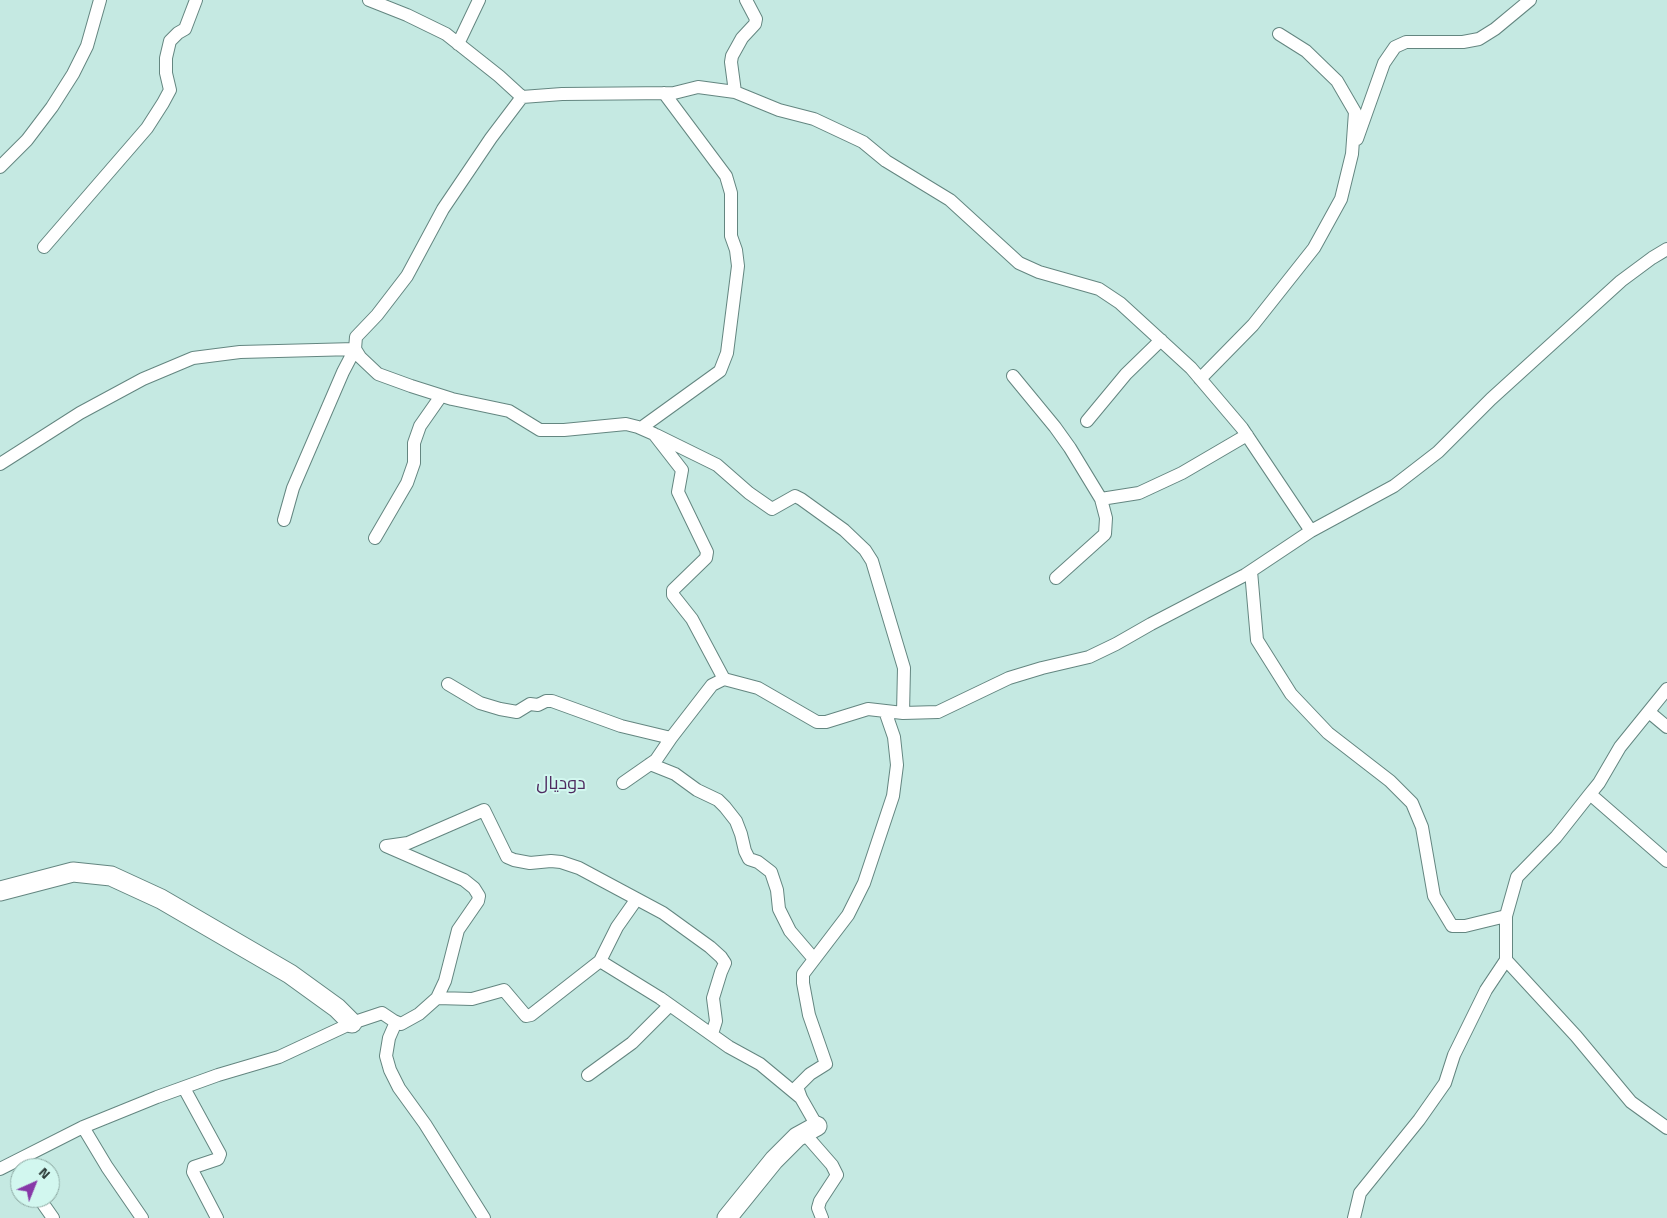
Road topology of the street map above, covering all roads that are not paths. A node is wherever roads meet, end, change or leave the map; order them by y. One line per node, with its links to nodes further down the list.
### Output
1 (100, 0): 13 (street)
2 (196, 0): 14 (street)
3 (369, 0): 8 (street)
4 (479, 0): 8 (street)
5 (746, 0): 9 (street)
6 (1530, 0): 12 (street)
7 (1279, 34): 12 (street)
8 (458, 44): 11 (street)
9 (735, 92): 10 (street); 16 (street)
10 (664, 93): 11 (street); 22 (street)
11 (522, 98): 17 (street)
12 (1352, 154): 19 (street)
13 (0, 167)
14 (44, 247)
15 (1667, 249): 28 (street)
16 (1161, 340): 19 (street); 21 (street)
17 (355, 349): 20 (street); 25 (street); 27 (street)
18 (1013, 376): 26 (street)
19 (1200, 379): 24 (street)
20 (441, 396): 22 (street); 29 (street)
21 (1087, 421)
22 (641, 428): 23 (street)
23 (654, 434): 32 (street); 37 (street)
24 (1247, 436): 26 (street); 28 (street)
25 (0, 464)
26 (1101, 499): 31 (street)
27 (284, 520)
28 (1311, 531): 30 (street)
29 (375, 538)
30 (1250, 571): 37 (street); 46 (street)
31 (1056, 578)
32 (724, 679): 35 (street); 39 (street)
33 (448, 684): 39 (street)
34 (1667, 689): 36 (street)
35 (885, 711): 37 (street); 47 (street)
36 (1649, 712): 38 (street); 42 (street)
37 (903, 713)
38 (1667, 727)
39 (671, 738): 40 (street)
40 (650, 764): 41 (street); 47 (street)
41 (623, 784)
42 (1590, 794): 43 (street); 46 (street)
43 (1667, 861)
44 (0, 892): 53 (street)
45 (636, 900): 49 (street); 50 (street); 54 (street)
46 (1506, 916): 48 (street)
47 (814, 959): 57 (street)
48 (1506, 960): 59 (street); 67 (street)
49 (600, 961): 50 (street); 51 (street)
50 (437, 998): 52 (street)
51 (670, 1005): 54 (street); 55 (street)
52 (396, 1022): 53 (street); 64 (street)
53 (352, 1024): 56 (street)
54 (712, 1034): 57 (street)
55 (588, 1075)
56 (184, 1088): 58 (street); 63 (street)
57 (801, 1098): 60 (street)
58 (83, 1128): 61 (street); 62 (street)
59 (1667, 1128)
60 (810, 1130): 65 (street); 66 (street)
61 (31, 1158)
62 (142, 1218)
63 (217, 1218)
64 (484, 1218)
65 (728, 1218)
66 (822, 1218)
67 (1354, 1218)

